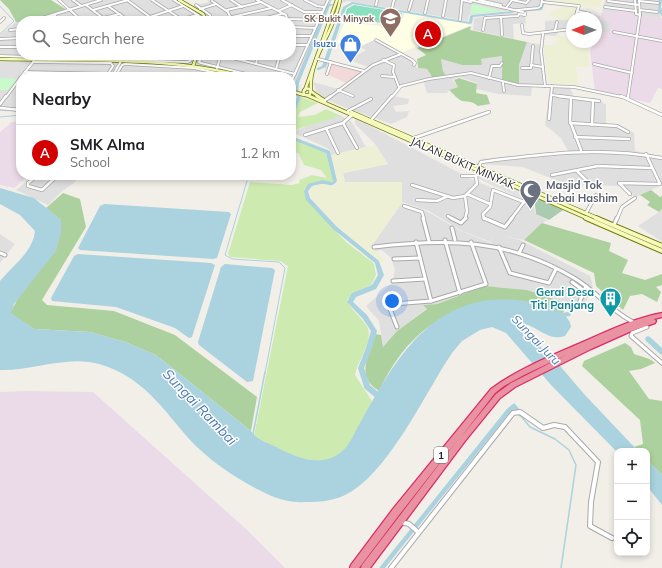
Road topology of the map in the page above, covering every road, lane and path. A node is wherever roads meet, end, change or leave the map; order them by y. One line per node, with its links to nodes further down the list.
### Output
1 (59, 0): 55 (street)
2 (73, 0): 39 (street)
3 (86, 0): 39 (street)
4 (101, 0): 40 (street)
5 (128, 0): 45 (street); 83 (street)
6 (152, 0): 64 (street)
7 (174, 0): 46 (street)
8 (179, 0): 58 (main road)
9 (231, 0): 48 (street)
10 (257, 0): 33 (street)
11 (282, 0): 47 (street)
12 (305, 0): 49 (street)
13 (328, 0): 49 (street)
14 (337, 0): 37 (main road)
15 (340, 0): 42 (main road)
16 (377, 0): 43 (street)
17 (394, 0): 53 (street)
18 (412, 0): 60 (street)
19 (428, 0): 71 (street)
20 (446, 0): 91 (street)
21 (462, 0): 56 (street); 97 (street)
22 (470, 0): 54 (street)
23 (479, 0): 34 (street)
24 (496, 0): 34 (street)
25 (512, 0): 26 (street); 54 (street)
26 (529, 0)
27 (635, 0): 38 (street)
28 (639, 0): 35 (street); 44 (street)
29 (212, 1): 36 (street)
30 (543, 1): 62 (street); 66 (street)
31 (608, 1): 32 (street)
32 (619, 1): 38 (street)
33 (261, 2): 48 (street); 52 (street)
34 (494, 3): 54 (street)
35 (658, 3)
36 (216, 4): 51 (street); 59 (street)
37 (335, 4): 42 (main road); 96 (main road)
38 (635, 4): 44 (street); 67 (street)
39 (80, 5): 55 (street)
40 (86, 5): 55 (street); 57 (street)
41 (196, 5): 51 (street)
42 (339, 5): 100 (main road)
43 (376, 5)
44 (639, 5): 63 (street)
45 (108, 6): 57 (street); 72 (street)
46 (183, 6): 64 (street); 76 (street)
47 (292, 6): 65 (street); 68 (street)
48 (242, 7): 59 (street)
49 (324, 7): 68 (street)
50 (605, 7): 67 (street)
51 (200, 8): 58 (street); 87 (street)
52 (271, 8): 65 (street); 89 (street)
53 (392, 8)
54 (506, 8): 56 (street); 62 (street)
55 (70, 9): 75 (street); 79 (street)
56 (510, 9): 61 (street)
57 (93, 10): 80 (street)
58 (196, 10): 73 (main road)
59 (227, 10): 88 (street)
60 (409, 10)
61 (515, 10): 62 (street); 92 (street)
62 (520, 10)
63 (640, 10): 70 (street); 77 (street)
64 (168, 11): 84 (street); 85 (street)
65 (278, 11): 74 (street)
66 (578, 11): 69 (street)
67 (636, 11): 77 (street)
68 (322, 12): 95 (street)
69 (582, 12)
70 (657, 12)
71 (425, 13)
72 (120, 14): 81 (street); 82 (street)
73 (202, 14): 76 (street)
74 (282, 14): 90 (street)
75 (54, 15): 78 (street)
76 (198, 15): 86 (street)
77 (640, 15): 114 (street)
78 (51, 16)
79 (77, 16)
80 (100, 16)
81 (112, 16)
82 (123, 16)
83 (149, 16)
84 (153, 16)
85 (176, 16)
86 (195, 16)
87 (210, 16)
88 (231, 16)
89 (236, 16)
90 (274, 16)
91 (443, 16)
92 (501, 17): 107 (street); 111 (street)
93 (4, 18): 98 (street)
94 (296, 20): 95 (street)
95 (319, 20): 103 (street)
96 (329, 20): 100 (main road); 183 (main road)
97 (460, 20)
98 (0, 22)
99 (556, 22): 108 (street)
100 (332, 23): 140 (main road)
101 (522, 25): 110 (street)
102 (296, 27): 103 (street)
103 (315, 28): 113 (street)
104 (16, 29): 106 (street)
105 (566, 29): 108 (street)
106 (10, 30)
107 (483, 30)
108 (555, 30): 110 (street)
109 (614, 32): 114 (street)
110 (543, 34): 125 (street)
111 (502, 35)
112 (296, 36): 113 (street)
113 (311, 36): 120 (street)
114 (637, 36): 118 (street); 168 (street)
115 (0, 38): 116 (street)
116 (16, 38)
117 (376, 40): 126 (street)
118 (662, 41)
119 (296, 44): 120 (street)
120 (308, 45): 167 (street)
121 (533, 46): 124 (street)
122 (0, 47): 123 (street)
123 (16, 47)
124 (532, 50): 125 (street); 152 (street)
125 (541, 51): 153 (street)
126 (401, 54): 141 (street); 150 (street)
127 (0, 57): 128 (main road)
128 (16, 58)
129 (29, 60): 142 (main road)
130 (40, 60): 142 (main road)
131 (72, 60): 144 (main road)
132 (92, 60): 143 (main road); 144 (main road); 145 (street)
133 (190, 60): 145 (street)
134 (195, 60): 151 (main road)
135 (200, 60): 154 (street)
136 (219, 60): 154 (street)
137 (238, 60): 148 (street)
138 (257, 60): 148 (street)
139 (279, 60): 156 (street)
140 (318, 60): 146 (street); 180 (main road)
141 (383, 60): 157 (street); 172 (street)
142 (34, 61): 144 (street); 159 (street)
143 (121, 61): 145 (main road); 161 (street)
144 (82, 62): 160 (street)
145 (170, 62): 151 (main road)
146 (331, 62): 157 (street); 169 (street)
147 (502, 63): 173 (street)
148 (256, 64): 156 (street)
149 (594, 64): 168 (street)
150 (414, 65)
151 (193, 66): 154 (main road)
152 (531, 66): 153 (street); 155 (street)
153 (543, 67): 176 (street)
154 (217, 68): 164 (main road); 165 (street)
155 (522, 68)
156 (276, 69): 166 (street)
157 (364, 71): 179 (street)
158 (457, 71): 170 (street)
159 (25, 72)
160 (109, 72)
161 (114, 72)
162 (118, 72): 163 (street)
163 (216, 72)
164 (226, 72)
165 (236, 72)
166 (287, 72)
167 (296, 72)
168 (632, 72): 189 (street)
169 (327, 74)
170 (460, 75): 173 (street); 178 (street)
171 (382, 76): 172 (street)
172 (395, 77): 178 (street)
173 (489, 78): 175 (street)
174 (16, 83): 193 (street)
175 (503, 83): 176 (street); 181 (street)
176 (545, 86): 177 (street)
177 (552, 86): 185 (street); 189 (street)
178 (399, 87): 201 (street)
179 (338, 90): 186 (street); 191 (street)
180 (311, 91): 183 (main road); 184 (main road); 191 (main road, JALAN BUKIT MINYAK)
181 (504, 91)
182 (296, 92): 183 (main road)
183 (301, 92): 184 (main road, JALAN BUKIT MINYAK)
184 (306, 95): 198 (main road, JALAN BUKIT MINYAK)
185 (552, 95): 188 (street); 200 (street)
186 (353, 96)
187 (371, 98): 196 (street)
188 (571, 98): 190 (street); 203 (street)
189 (628, 99): 199 (street)
190 (593, 100): 192 (street); 204 (street)
191 (324, 101): 196 (main road, JALAN BUKIT MINYAK)
192 (599, 101)
193 (0, 104)
194 (0, 108): 195 (street)
195 (16, 110)
196 (348, 110): 201 (main road, JALAN BUKIT MINYAK)
197 (488, 112): 209 (street)
198 (352, 115): 202 (street); 218 (main road, JALAN BUKIT MINYAK)
199 (662, 115)
200 (549, 119)
201 (372, 120): 209 (main road, JALAN BUKIT MINYAK)
202 (343, 123): 205 (street); 211 (street)
203 (570, 123): 204 (street); 208 (street)
204 (592, 124): 206 (street)
205 (326, 128): 207 (street); 213 (street)
206 (628, 132)
207 (305, 135)
208 (575, 137): 210 (street); 212 (street)
209 (414, 138): 216 (main road, JALAN BUKIT MINYAK)
210 (628, 139)
211 (357, 148)
212 (581, 150): 214 (street); 216 (street)
213 (338, 153)
214 (646, 154): 215 (street); 217 (street)
215 (662, 158)
216 (479, 166): 237 (main road, JALAN BUKIT MINYAK)
217 (652, 168): 219 (street); 228 (street)
218 (481, 171): 222 (street); 227 (main road, JALAN BUKIT MINYAK)
219 (577, 171): 220 (street); 225 (street)
220 (552, 175)
221 (462, 176): 222 (street)
222 (476, 176): 229 (street)
223 (32, 180): 224 (street)
224 (53, 180)
225 (588, 182)
226 (412, 185): 231 (street)
227 (532, 194): 234 (street); 237 (main road, JALAN BUKIT MINYAK)
228 (630, 194)
229 (466, 195): 231 (street); 235 (street); 238 (street)
230 (596, 195): 237 (street)
231 (447, 197): 233 (street)
232 (635, 198): 240 (street)
233 (417, 200)
234 (524, 202): 235 (street); 235 (street)
235 (490, 204)
236 (404, 206): 244 (street)
237 (585, 215): 239 (main road, JALAN BUKIT MINYAK)
238 (448, 216)
239 (593, 218): 240 (main road, JALAN BUKIT MINYAK); 251 (main road, JALAN BUKIT MINYAK)
240 (614, 225): 247 (main road, JALAN BUKIT MINYAK)
241 (452, 228): 243 (street)
242 (445, 240): 243 (street); 244 (street); 263 (street)
243 (455, 240): 246 (street)
244 (429, 241): 245 (street)
245 (416, 242): 249 (street); 255 (street)
246 (471, 242): 250 (street); 263 (street)
247 (661, 244)
248 (523, 245): 253 (street)
249 (374, 247)
250 (498, 247): 253 (street); 257 (street)
251 (662, 251)
252 (0, 253): 254 (street)
253 (519, 253): 257 (street)
254 (5, 255)
255 (420, 258): 256 (street); 258 (street)
256 (394, 260)
257 (556, 269): 261 (street)
258 (425, 279): 259 (street); 264 (street)
259 (393, 281)
260 (572, 282): 262 (street)
261 (586, 286): 262 (street); 267 (street)
262 (583, 290): 265 (street)
263 (460, 292): 264 (street)
264 (431, 301): 271 (street)
265 (580, 301)
266 (662, 314): 269 (highway, 1)
267 (622, 317): 269 (street); 272 (street)
268 (662, 318): 270 (highway, 1)
269 (636, 323): 272 (highway, 1)
270 (644, 324): 273 (highway, 1); 274 (street)
271 (397, 326)
272 (623, 327): 273 (highway, 1)
273 (559, 360): 275 (highway, 1)
274 (662, 363)
275 (530, 373): 276 (highway, 1); 280 (highway, 1)
276 (407, 512): 277 (highway, 1); 278 (street)
277 (399, 522): 278 (street); 281 (highway, 1)
278 (413, 528): 279 (street); 282 (street)
279 (612, 538)
280 (354, 568)
281 (365, 568)
282 (391, 568)

